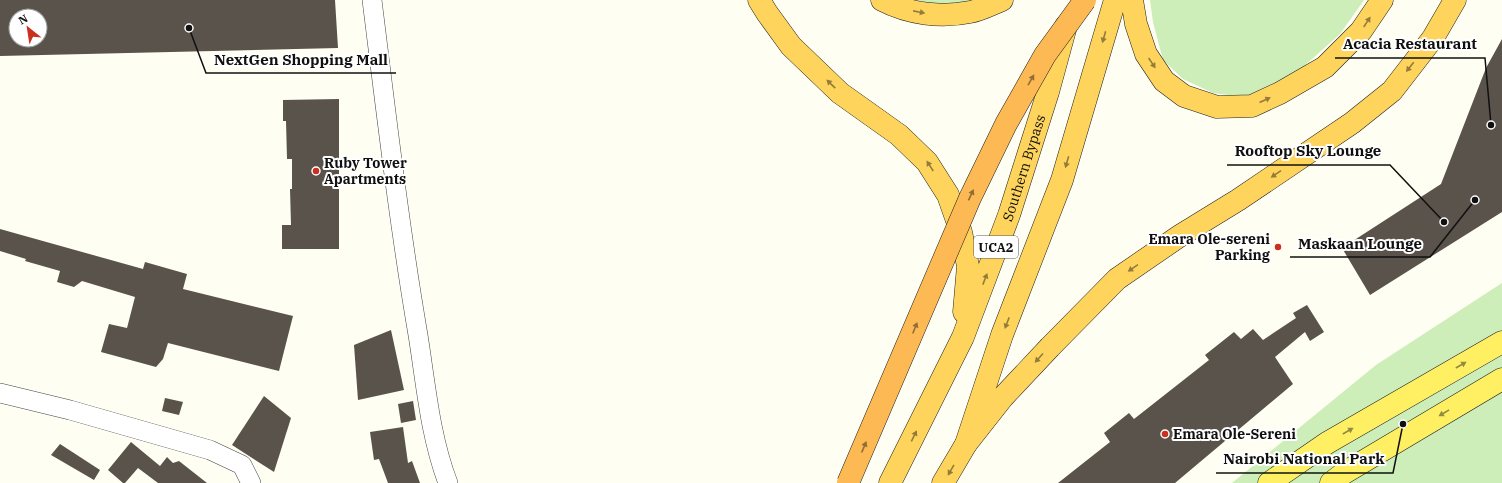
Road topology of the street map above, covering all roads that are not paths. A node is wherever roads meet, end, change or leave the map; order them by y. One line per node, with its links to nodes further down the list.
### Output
1 (372, 0): 19 (street)
2 (759, 0): 11 (highway, one-way to 2)
3 (882, 0): 4 (highway, one-way to 4)
4 (1002, 0)
5 (1073, 0): 11 (highway, Southern Bypass / UCA2, one-way to 5)
6 (1084, 0): 20 (highway, one-way to 6, bridge)
7 (1115, 0): 16 (highway, UCA2, one-way to 16)
8 (1132, 0): 9 (highway, one-way to 9)
9 (1382, 0)
10 (1454, 0): 16 (highway, one-way to 16)
11 (963, 337): 21 (highway, Southern Bypass / UCA2, one-way to 11)
12 (1502, 342): 15 (main road, one-way to 12)
13 (1502, 379): 17 (main road, one-way to 17)
14 (0, 393): 18 (street)
15 (1327, 443): 17 (main road); 23 (main road)
16 (966, 444): 22 (highway, UCA2, one-way to 22)
17 (1338, 478)
18 (251, 483)
19 (448, 483)
20 (848, 483)
21 (890, 483)
22 (943, 483)
23 (1269, 483)

